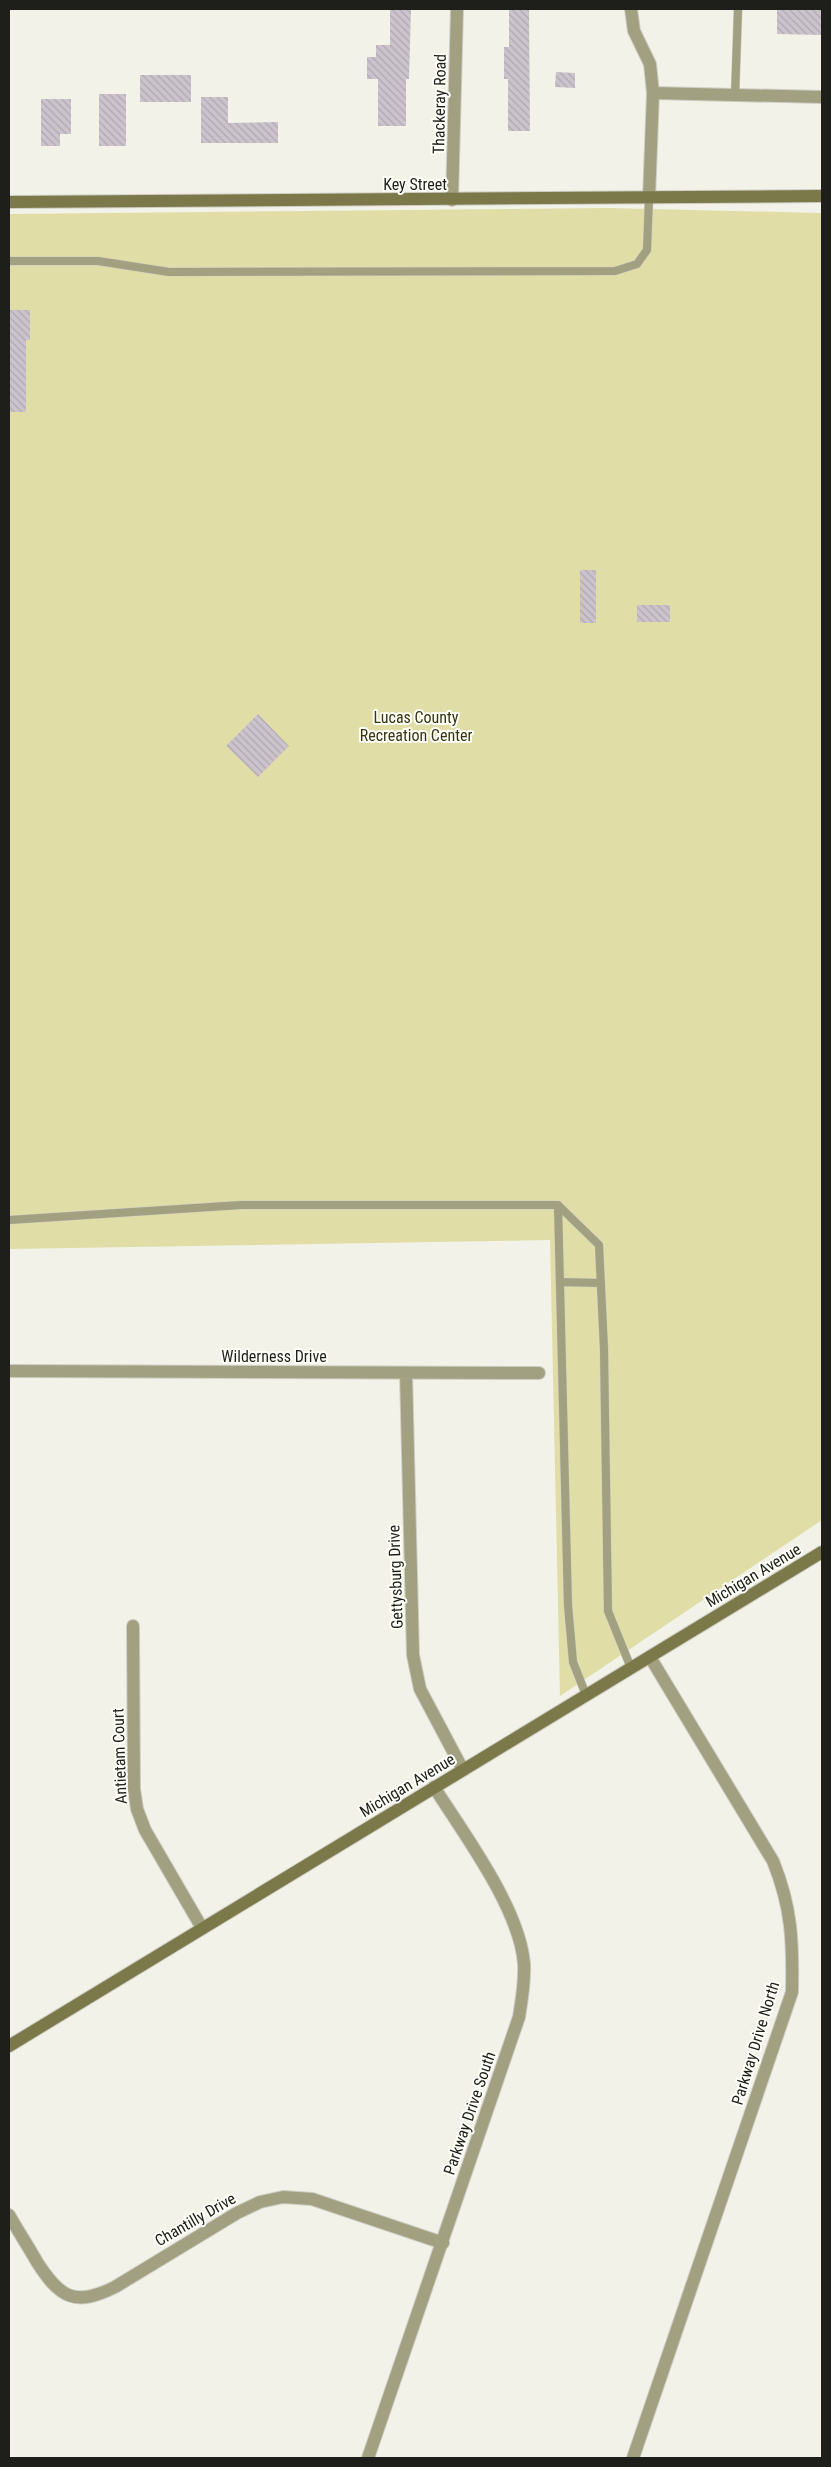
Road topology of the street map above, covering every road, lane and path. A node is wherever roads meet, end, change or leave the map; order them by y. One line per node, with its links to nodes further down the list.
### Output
1 (458, 9): 9 (street, Thackeray Road)
2 (630, 9): 4 (street)
3 (738, 9): 5 (lane)
4 (653, 94): 5 (street); 8 (street)
5 (735, 96): 6 (street)
6 (822, 97)
7 (822, 196): 8 (street, Key Street)
8 (649, 198): 9 (street, Key Street); 11 (lane)
9 (452, 200): 10 (street, Key Street)
10 (9, 202)
11 (9, 261)
12 (558, 1204): 13 (lane); 14 (lane); 15 (lane)
13 (9, 1220)
14 (560, 1282): 15 (lane); 23 (lane)
15 (601, 1283): 22 (lane)
16 (9, 1371): 17 (street, Wilderness Drive)
17 (406, 1373): 18 (street, Wilderness Drive); 24 (street, Gettysburg Drive)
18 (539, 1373)
19 (822, 1552): 21 (street, Michigan Avenue)
20 (133, 1626): 26 (street, Antietam Court)
21 (650, 1657): 22 (street, Michigan Avenue); 31 (street, Parkway Drive North)
22 (631, 1668): 23 (street, Michigan Avenue)
23 (586, 1695): 24 (street, Michigan Avenue)
24 (463, 1770): 25 (street, Michigan Avenue)
25 (434, 1787): 26 (street, Michigan Avenue); 29 (street, Parkway Drive South)
26 (202, 1928): 27 (street, Michigan Avenue)
27 (9, 2046)
28 (9, 2216): 29 (street, Chantilly Drive)
29 (443, 2243): 30 (street, Parkway Drive South)
30 (368, 2458)
31 (633, 2458)

